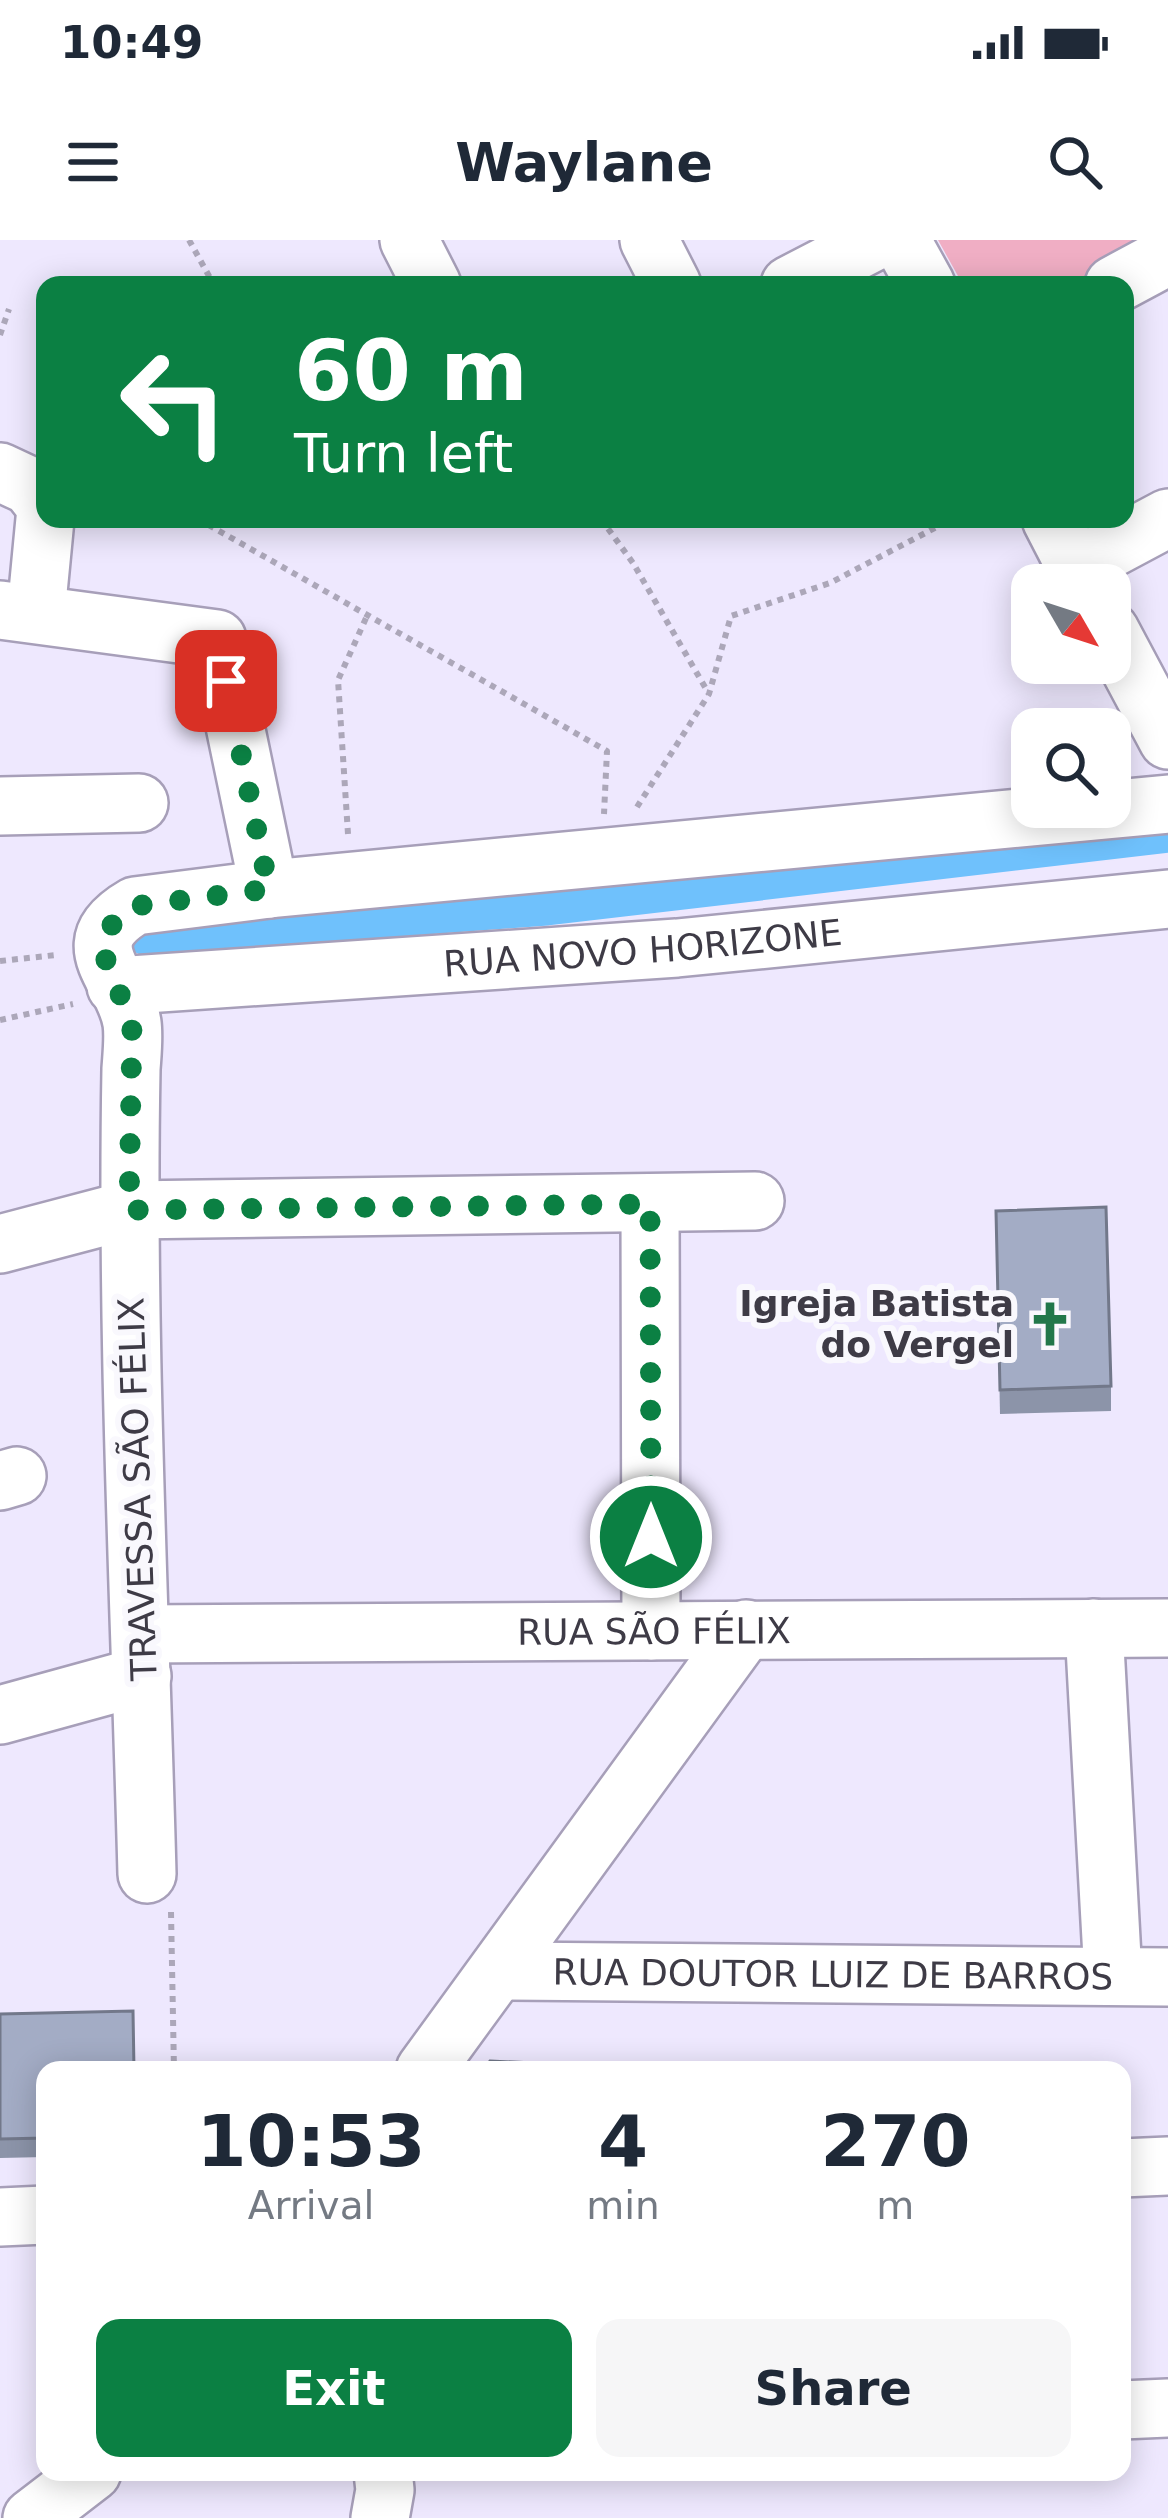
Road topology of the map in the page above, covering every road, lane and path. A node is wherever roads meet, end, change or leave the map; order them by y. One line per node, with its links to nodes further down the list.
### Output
1 (189, 240): 7 (path)
2 (409, 240): 8 (street)
3 (649, 240): 9 (street)
4 (877, 240): 10 (street)
5 (901, 240): 11 (street)
6 (1168, 256): 12 (street)
7 (209, 276)
8 (427, 276)
9 (667, 276)
10 (807, 276)
11 (921, 276)
12 (1131, 276)
13 (9, 309): 14 (path)
14 (0, 335)
15 (0, 472): 16 (street)
16 (36, 494)
17 (1168, 518): 22 (street)
18 (45, 528): 23 (street)
19 (214, 528): 24 (path)
20 (608, 528): 26 (path)
21 (935, 528): 26 (path)
22 (1071, 557)
23 (41, 615): 33 (street)
24 (367, 616): 31 (path); 32 (path)
25 (1131, 671): 27 (street)
26 (709, 694): 31 (path)
27 (1168, 740)
28 (139, 803): 30 (street)
29 (1168, 804): 31 (street)
30 (0, 806)
31 (602, 860): 32 (street)
32 (351, 883): 33 (street)
33 (269, 889): 35 (street)
34 (1168, 899): 35 (street, RUA NOVO HORIZONE)
35 (118, 959): 36 (path); 37 (path); 40 (street, TRAVESSA SÃO FÉLIX)
36 (0, 961)
37 (0, 1020)
38 (754, 1201): 39 (street)
39 (650, 1204): 40 (street); 45 (street)
40 (129, 1210): 41 (street); 46 (street, TRAVESSA SÃO FÉLIX)
41 (0, 1244)
42 (1094, 1628): 43 (street, RUA SÃO FÉLIX); 44 (street, RUA SÃO FÉLIX); 50 (street)
43 (1168, 1628)
44 (746, 1629): 45 (street, RUA SÃO FÉLIX); 49 (street)
45 (651, 1631): 46 (street, RUA SÃO FÉLIX)
46 (142, 1655): 47 (street, RUA SÃO FÉLIX); 48 (street, TRAVESSA SÃO FÉLIX)
47 (0, 1715)
48 (148, 1874): 51 (path)
49 (500, 1971): 50 (street, RUA DOUTOR LUIZ DE BARROS); 52 (street)
50 (1140, 1977)
51 (174, 2061)
52 (432, 2061)
53 (1168, 2166): 54 (street)
54 (1131, 2168)
55 (36, 2215): 56 (street)
56 (0, 2217)
57 (1168, 2408): 58 (street)
58 (1131, 2410)
59 (80, 2481): 61 (street)
60 (384, 2481): 62 (street)
61 (32, 2518)
62 (380, 2518)

